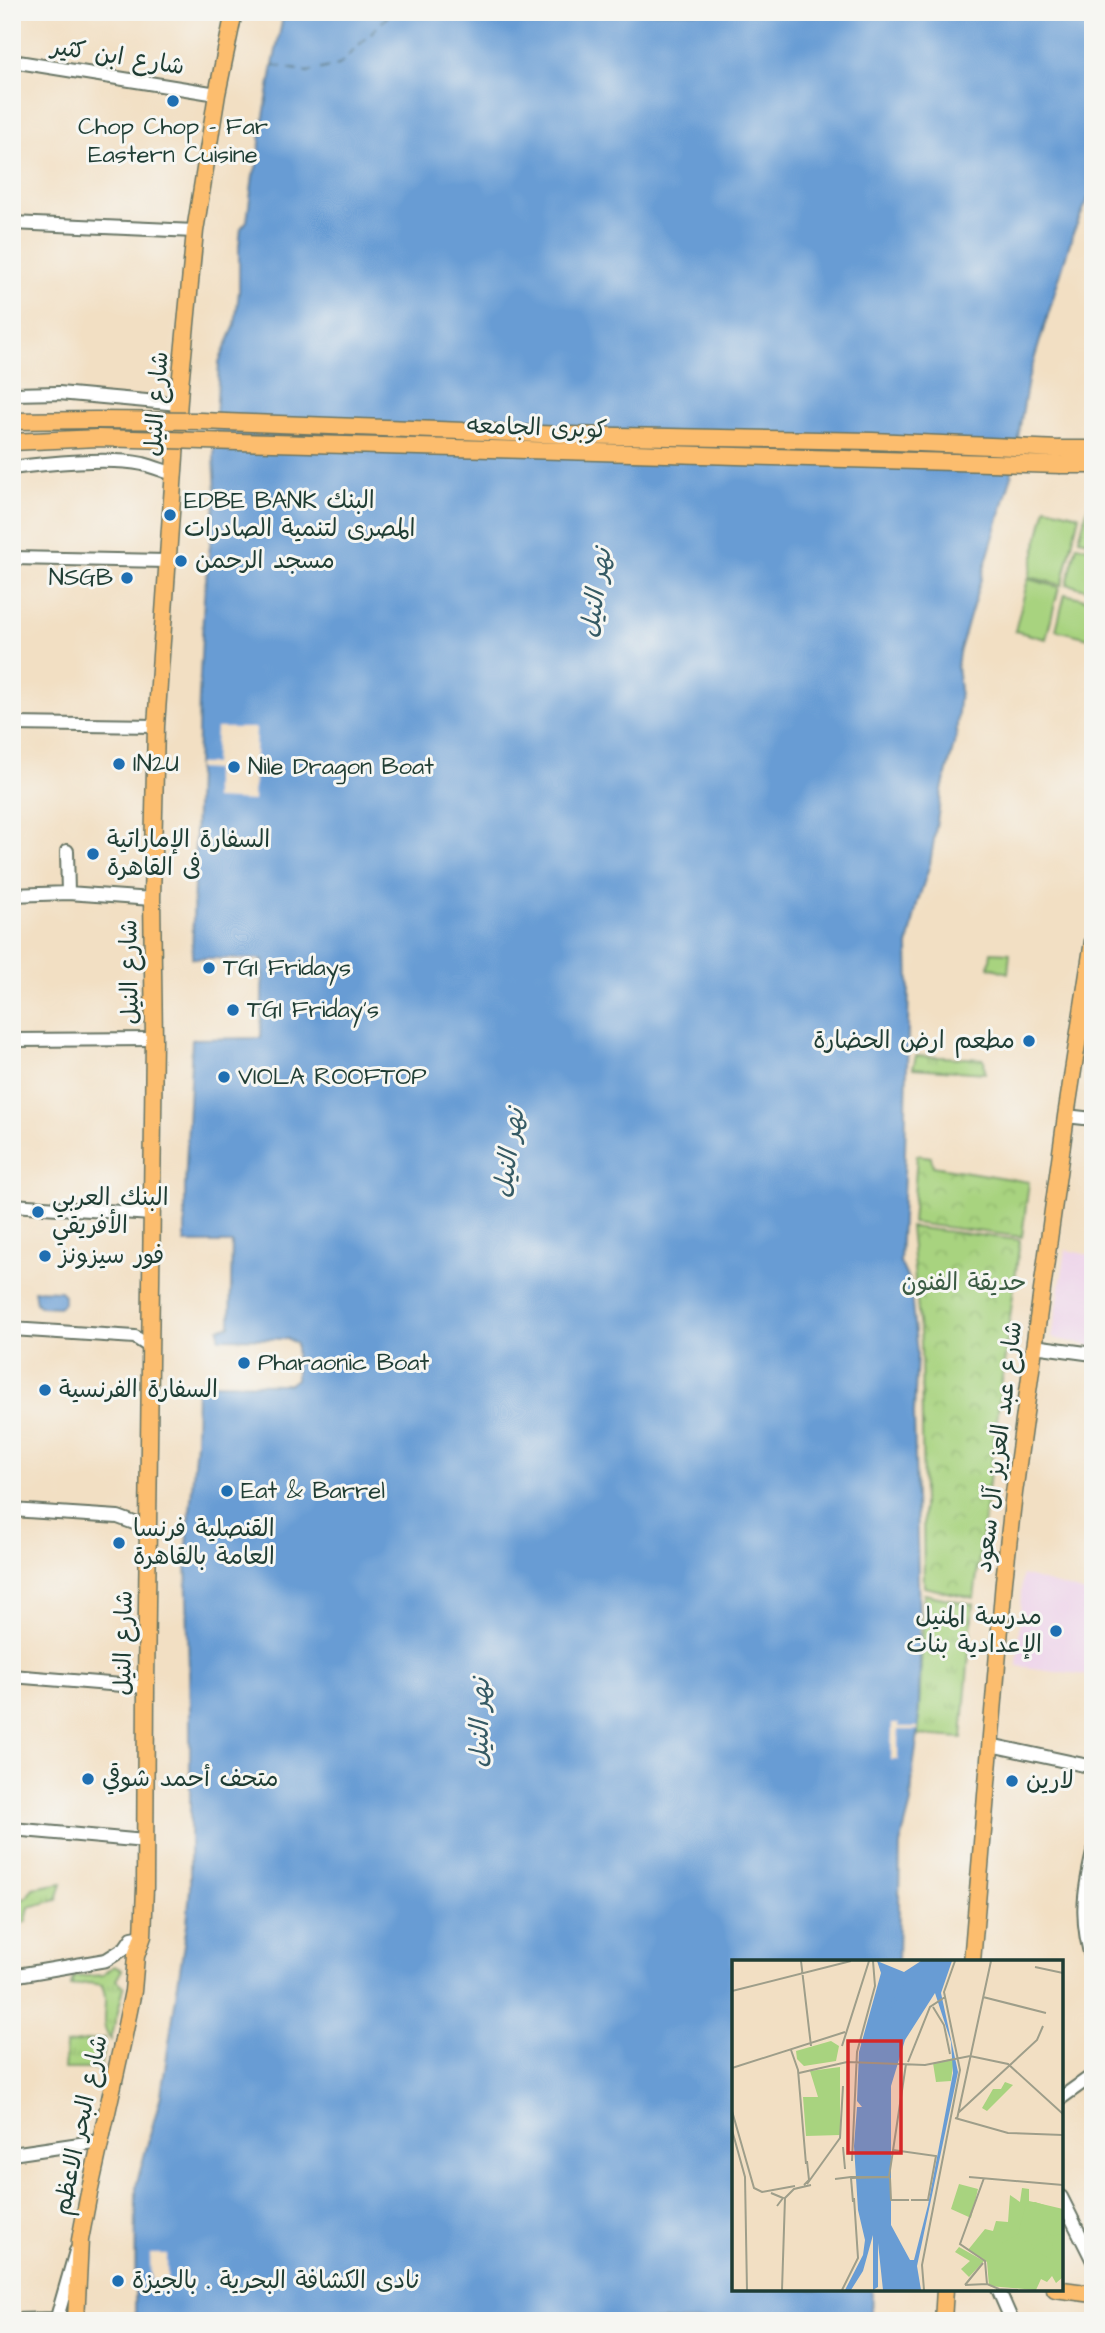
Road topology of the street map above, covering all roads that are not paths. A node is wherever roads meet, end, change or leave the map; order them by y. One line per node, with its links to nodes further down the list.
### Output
1 (234, 12): 3 (main road, شارع النيل)
2 (12, 61): 3 (street, شارع ابن كثير)
3 (217, 94): 5 (main road, شارع النيل)
4 (12, 223): 5 (street)
5 (195, 231): 7 (main road, شارع النيل)
6 (12, 394): 7 (street)
7 (179, 404): 14 (main road, شارع النيل)
8 (12, 421): 11 (main road, كوبرى الجامعه, bridge)
9 (12, 442): 11 (main road, كوبرى الجامعه, bridge)
10 (1093, 449): 11 (main road)
11 (1060, 457): 12 (main road)
12 (1093, 465)
13 (12, 468): 14 (street)
14 (174, 474): 16 (main road, شارع النيل)
15 (12, 558): 16 (street)
16 (167, 561): 18 (main road, شارع النيل)
17 (12, 724): 18 (street)
18 (156, 726): 22 (main road, شارع النيل)
19 (67, 851): 20 (street)
20 (68, 893): 21 (street); 22 (street)
21 (12, 895)
22 (152, 899): 24 (main road, شارع النيل)
23 (1093, 941): 26 (main road, شارع عبد العزيز آل سعود)
24 (154, 1039): 25 (street); 29 (main road, شارع النيل)
25 (12, 1040)
26 (1066, 1116): 27 (street); 32 (main road, شارع عبد العزيز آل سعود)
27 (1093, 1119)
28 (12, 1205): 29 (street)
29 (152, 1214): 31 (main road, شارع النيل)
30 (12, 1329): 31 (street)
31 (150, 1346): 35 (main road, شارع النيل)
32 (1034, 1346): 33 (street); 38 (main road, شارع عبد العزيز آل سعود)
33 (1093, 1354)
34 (12, 1510): 35 (street)
35 (148, 1528): 37 (main road, شارع النيل)
36 (12, 1676): 37 (street)
37 (146, 1687): 41 (main road, شارع النيل)
38 (990, 1745): 39 (street); 44 (main road, شارع عبد العزيز آل سعود)
39 (1093, 1767)
40 (12, 1829): 41 (street)
41 (145, 1841): 43 (main road, شارع النيل)
42 (1093, 1853): 45 (street)
43 (143, 1936): 46 (street); 49 (main road, شارع البحر الاعظم)
44 (972, 1960)
45 (1093, 1963)
46 (12, 1976)
47 (1093, 2075): 48 (street)
48 (1063, 2097)
49 (100, 2141): 50 (street); 52 (main road, شارع البحر الاعظم)
50 (12, 2154)
51 (1063, 2201): 53 (street)
52 (80, 2241): 59 (street, شارع البحر الاعظم); 60 (main road)
53 (1093, 2261)
54 (1063, 2290): 57 (main road)
55 (945, 2291): 61 (main road)
56 (999, 2291): 62 (street)
57 (1093, 2294)
58 (12, 2320): 59 (street)
59 (56, 2320)
60 (76, 2321)
61 (943, 2321)
62 (1012, 2321)

